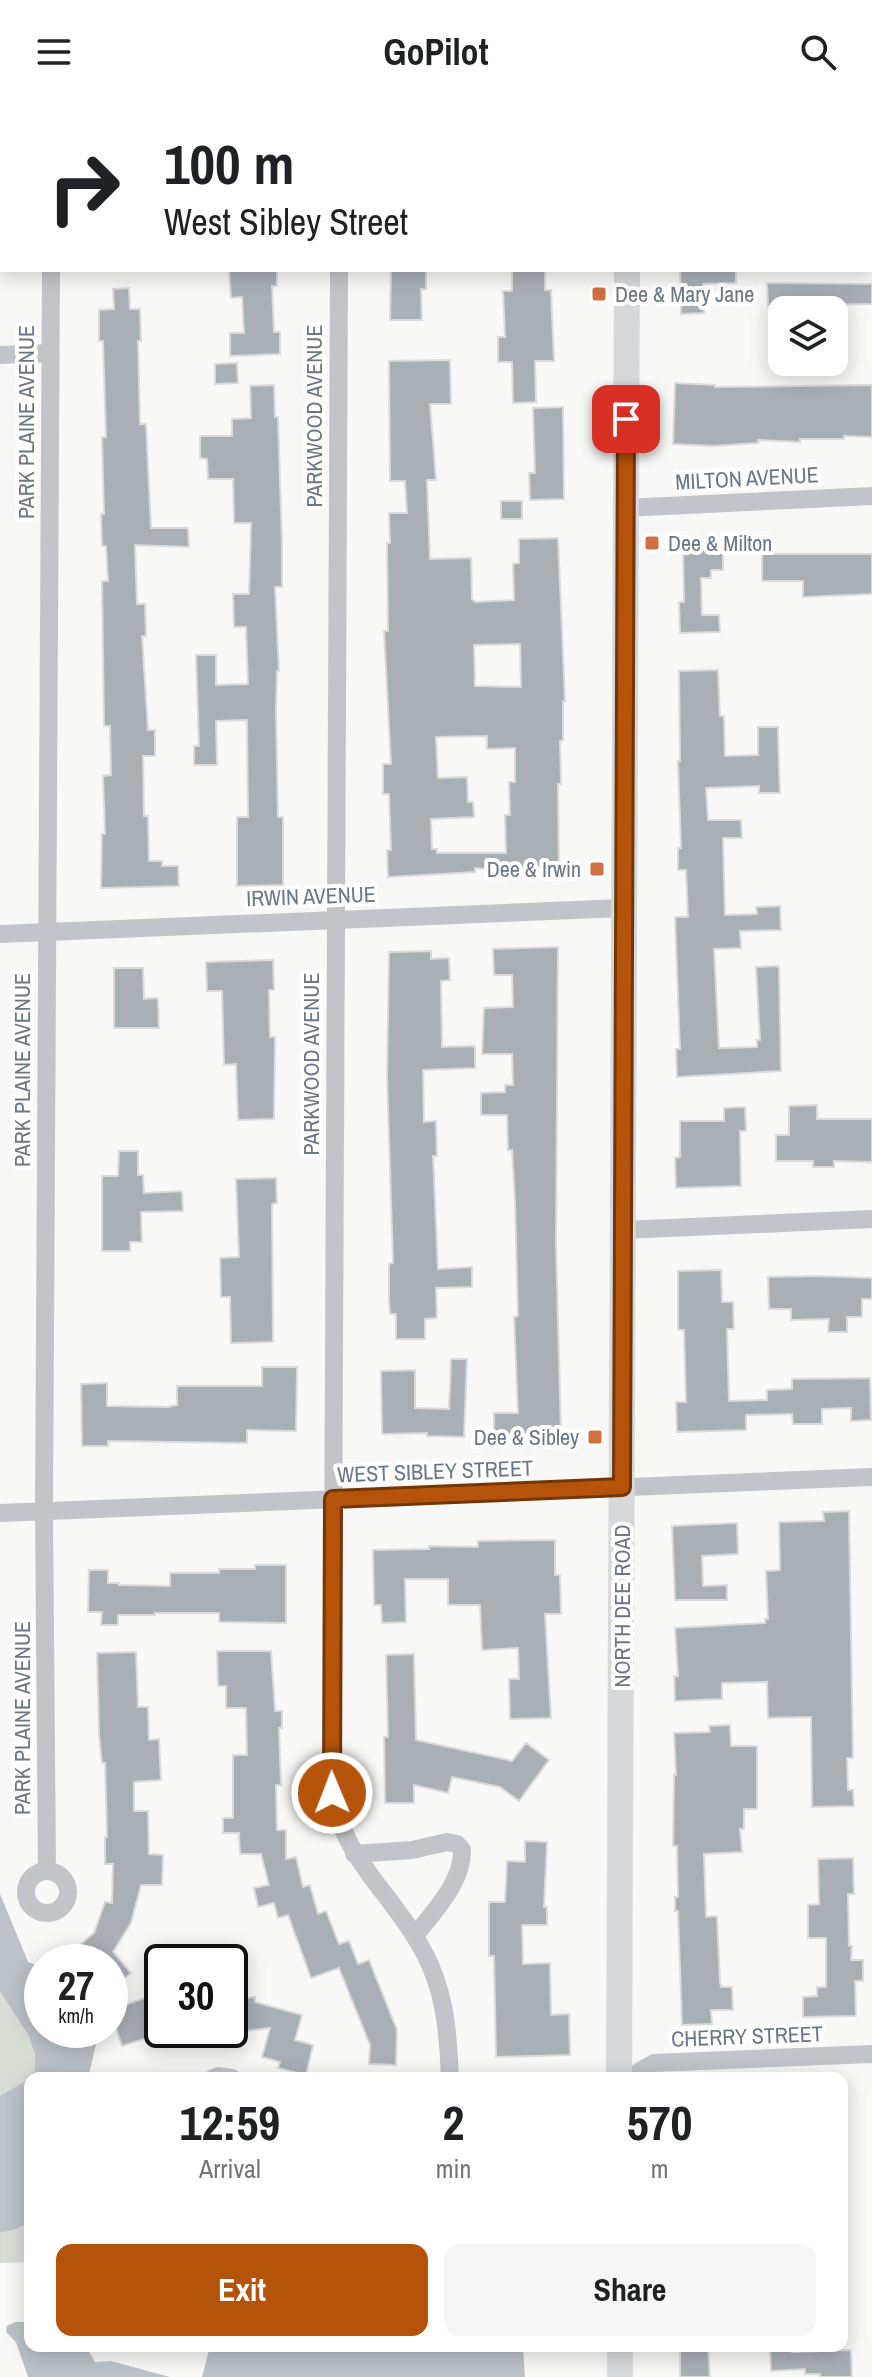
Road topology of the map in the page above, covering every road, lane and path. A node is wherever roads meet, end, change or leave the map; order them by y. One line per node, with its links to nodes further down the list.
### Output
1 (51, 272): 4 (street, PARK PLAINE AVENUE)
2 (339, 272): 9 (street, PARKWOOD AVENUE)
3 (627, 272): 7 (main road, NORTH DEE ROAD)
4 (50, 353): 5 (street); 10 (street, PARK PLAINE AVENUE)
5 (0, 355)
6 (872, 496): 7 (street, MILTON AVENUE)
7 (625, 508): 8 (main road, NORTH DEE ROAD)
8 (623, 908): 9 (street, IRWIN AVENUE); 13 (main road, NORTH DEE ROAD)
9 (335, 919): 10 (street, IRWIN AVENUE); 16 (street, PARKWOOD AVENUE)
10 (47, 932): 11 (street, IRWIN AVENUE); 17 (street, PARK PLAINE AVENUE)
11 (0, 934)
12 (872, 1219): 13 (street)
13 (624, 1230): 15 (main road, NORTH DEE ROAD)
14 (872, 1477): 15 (street, WEST SIBLEY STREET)
15 (622, 1487): 16 (street, WEST SIBLEY STREET); 24 (main road, NORTH DEE ROAD)
16 (333, 1499): 17 (street, WEST SIBLEY STREET); 19 (street, PARKWOOD AVENUE)
17 (44, 1511): 18 (street, WEST SIBLEY STREET); 20 (street, PARK PLAINE AVENUE)
18 (0, 1513)
19 (354, 1854): 21 (street, PARKWOOD AVENUE); 21 (street)
20 (47, 1870)
21 (415, 1936): 23 (street, PARKWOOD AVENUE)
22 (872, 2054): 25 (street, CHERRY STREET)
23 (450, 2072)
24 (619, 2072)
25 (638, 2072)
26 (620, 2352): 27 (main road)
27 (620, 2377)

